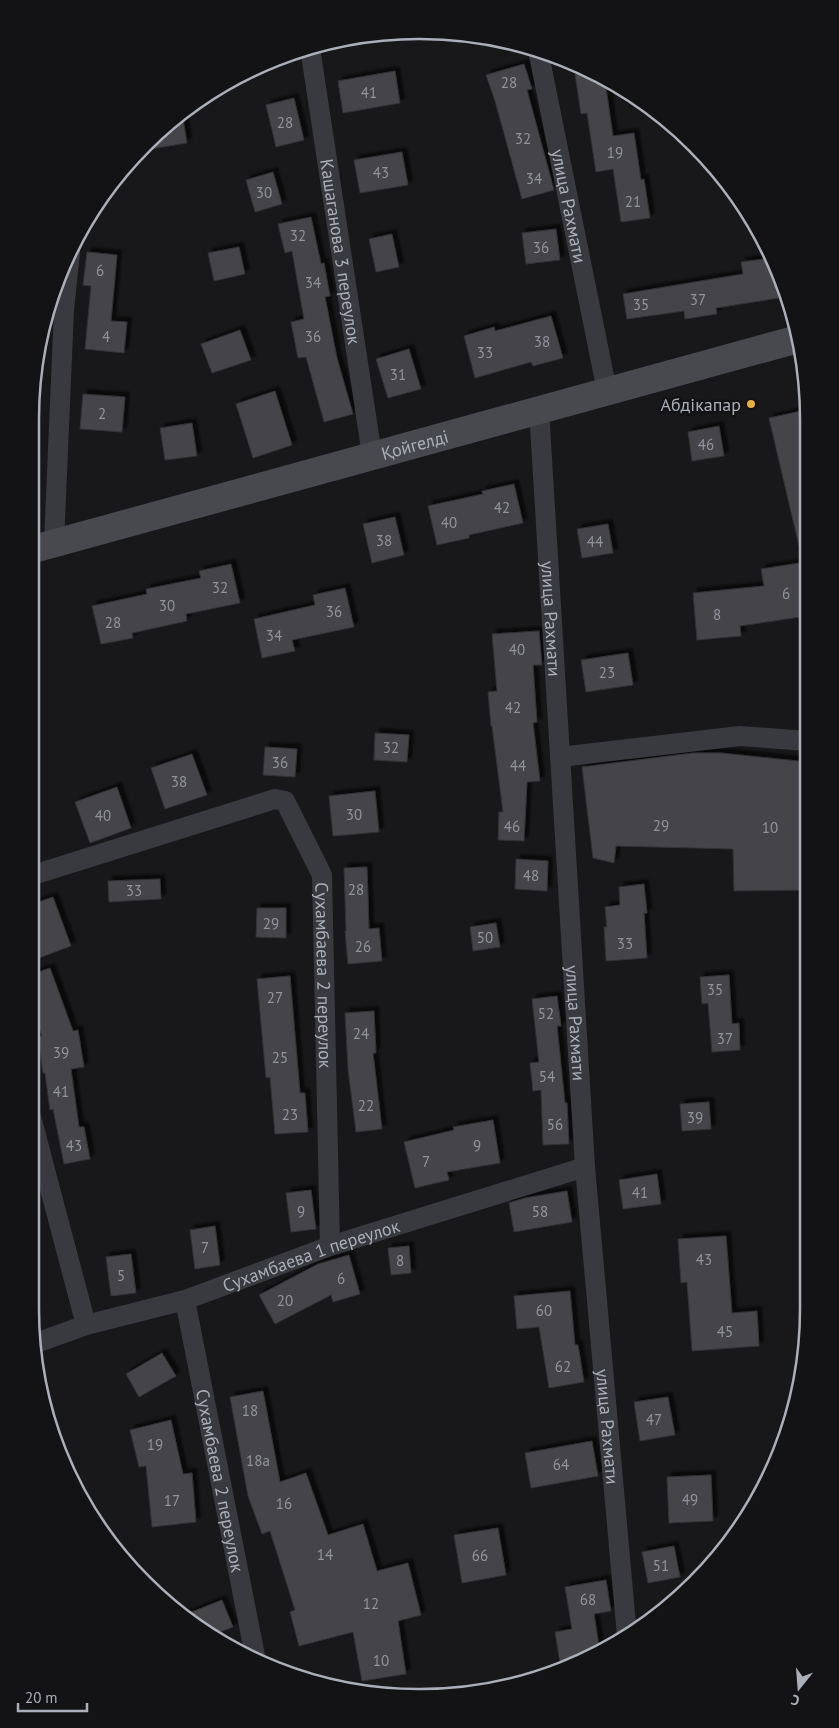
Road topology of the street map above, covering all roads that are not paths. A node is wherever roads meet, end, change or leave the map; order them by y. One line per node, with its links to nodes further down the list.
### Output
1 (311, 55): 8 (street, Кашаганова 3 переулок)
2 (540, 58): 6 (street, улица Рахмати)
3 (59, 296): 4 (street)
4 (56, 310): 9 (street)
5 (792, 341): 6 (street, Қойгелді)
6 (607, 391): 7 (street, Қойгелді)
7 (539, 409): 8 (street, Қойгелді); 11 (street, улица Рахмати)
8 (372, 456): 9 (street, Қойгелді)
9 (42, 546)
10 (800, 740): 11 (street)
11 (560, 756): 14 (street, улица Рахмати)
12 (39, 873): 15 (street, Сухамбаева 2 переулок)
13 (39, 1147): 17 (street)
14 (586, 1167): 15 (street, Сухамбаева 1 переулок); 19 (street, улица Рахмати)
15 (330, 1246): 16 (street, Сухамбаева 1 переулок)
16 (185, 1300): 17 (street, Сухамбаева 1 переулок); 20 (street, Сухамбаева 2 переулок)
17 (86, 1325): 18 (street, Сухамбаева 1 переулок)
18 (41, 1341)
19 (626, 1628)
20 (254, 1651)

